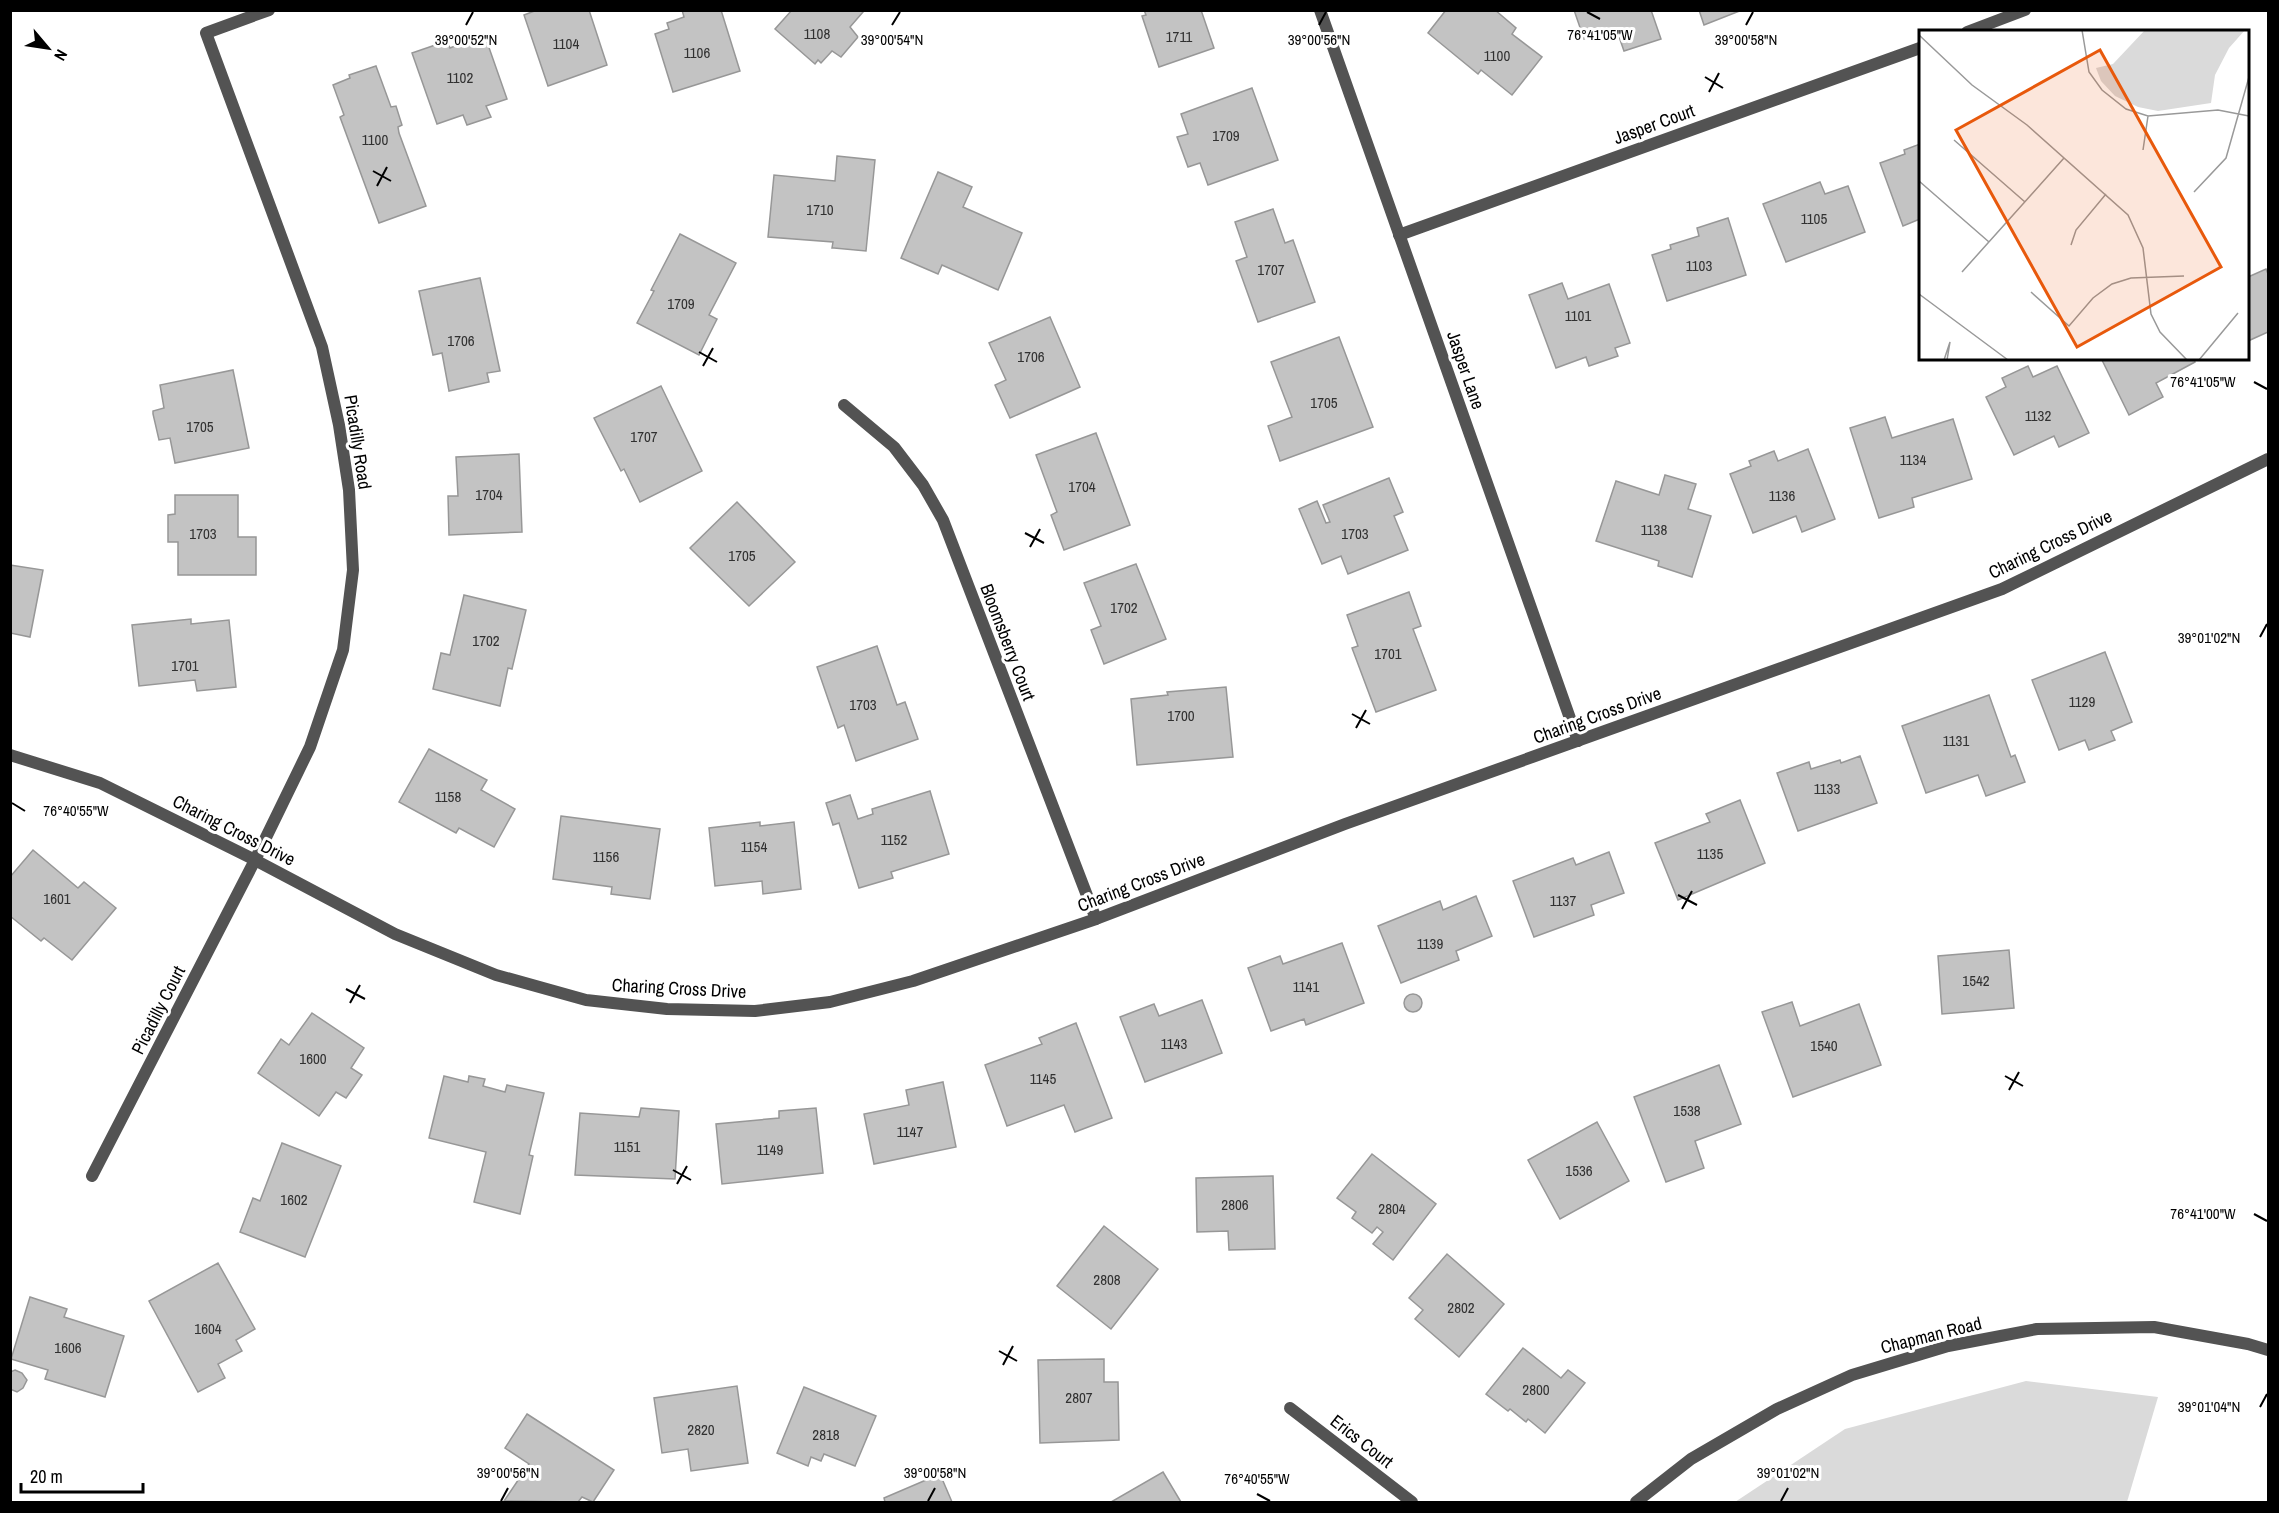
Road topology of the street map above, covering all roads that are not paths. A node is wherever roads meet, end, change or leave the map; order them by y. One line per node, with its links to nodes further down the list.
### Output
1 (269, 10): 11 (street, Picadilly Road)
2 (1320, 10): 6 (street, Jasper Lane)
3 (2025, 10): 4 (street)
4 (1971, 30)
5 (1919, 48): 6 (street, Jasper Court)
6 (1399, 235): 9 (street, Jasper Lane)
7 (844, 405): 12 (street, Bloomsberry Court)
8 (2268, 459): 9 (street, Charing Cross Drive)
9 (1578, 741): 12 (street, Charing Cross Drive)
10 (10, 755): 11 (street, Charing Cross Drive)
11 (255, 860): 12 (street, Charing Cross Drive); 13 (street, Picadilly Court)
12 (1096, 919)
13 (92, 1176)
14 (2268, 1350): 17 (street, Chapman Road)
15 (1290, 1408): 16 (street, Erics Court)
16 (1412, 1503)
17 (1636, 1503)

